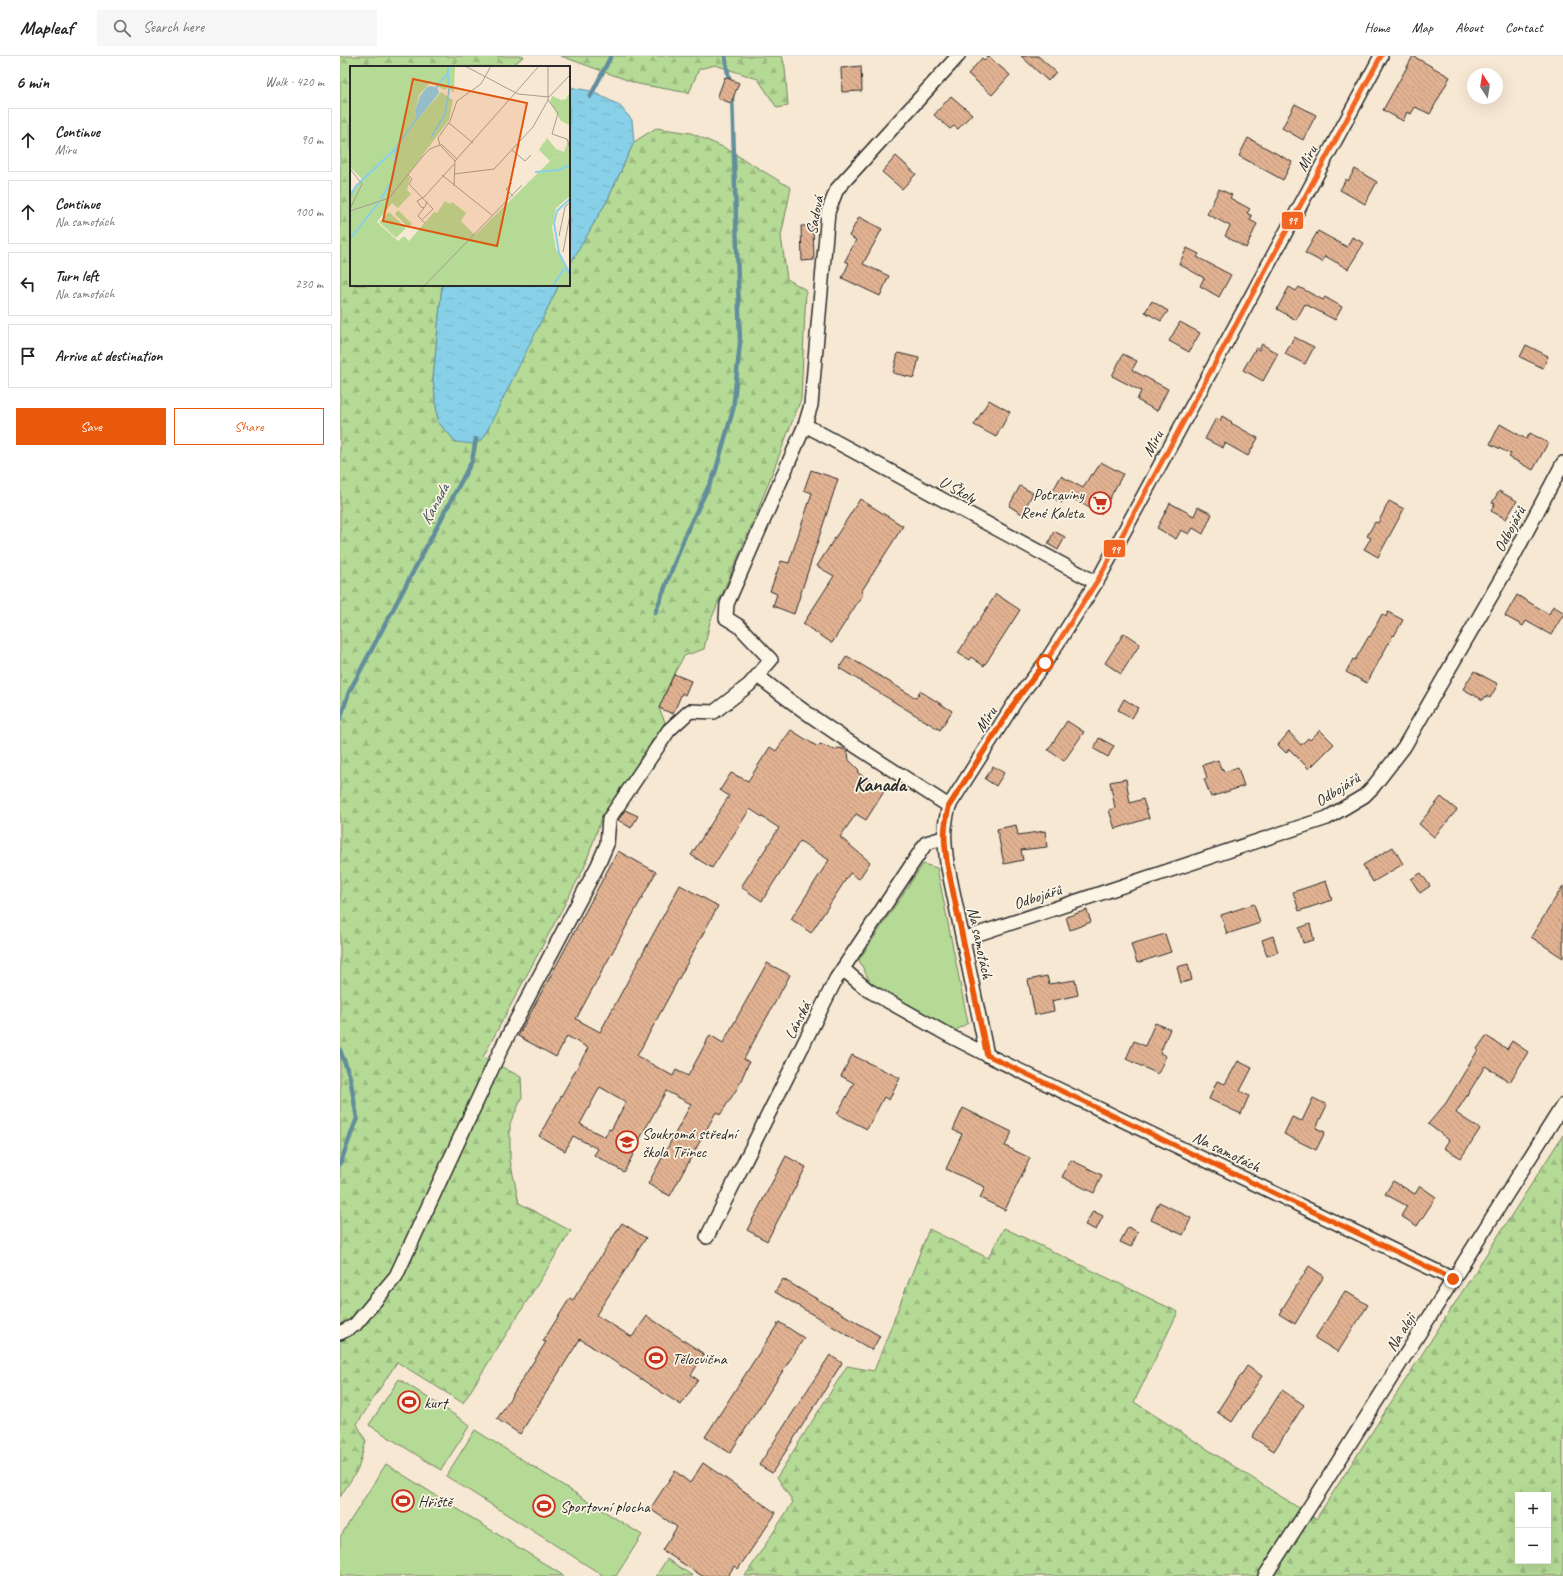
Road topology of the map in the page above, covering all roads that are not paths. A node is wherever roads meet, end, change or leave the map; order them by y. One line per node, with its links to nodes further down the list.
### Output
1 (958, 56): 3 (street, Sadová)
2 (1381, 56): 5 (street, Míru)
3 (804, 425): 5 (street, U Školy); 6 (street, Sadová)
4 (1563, 464): 9 (street, Odbojářů)
5 (1095, 582): 7 (street, Míru)
6 (758, 676): 7 (street); 15 (street)
7 (949, 806): 8 (street, Míru)
8 (944, 838): 9 (street, Na samotách); 10 (street, Lánská)
9 (963, 939): 11 (street, Na samotách)
10 (844, 970): 11 (street, Na samotách); 13 (street, Lánská)
11 (987, 1055): 14 (street, Na samotách)
12 (1563, 1105): 14 (street, Na aleji)
13 (707, 1237)
14 (1453, 1279): 16 (street, Na aleji)
15 (340, 1333)
16 (1265, 1576)

